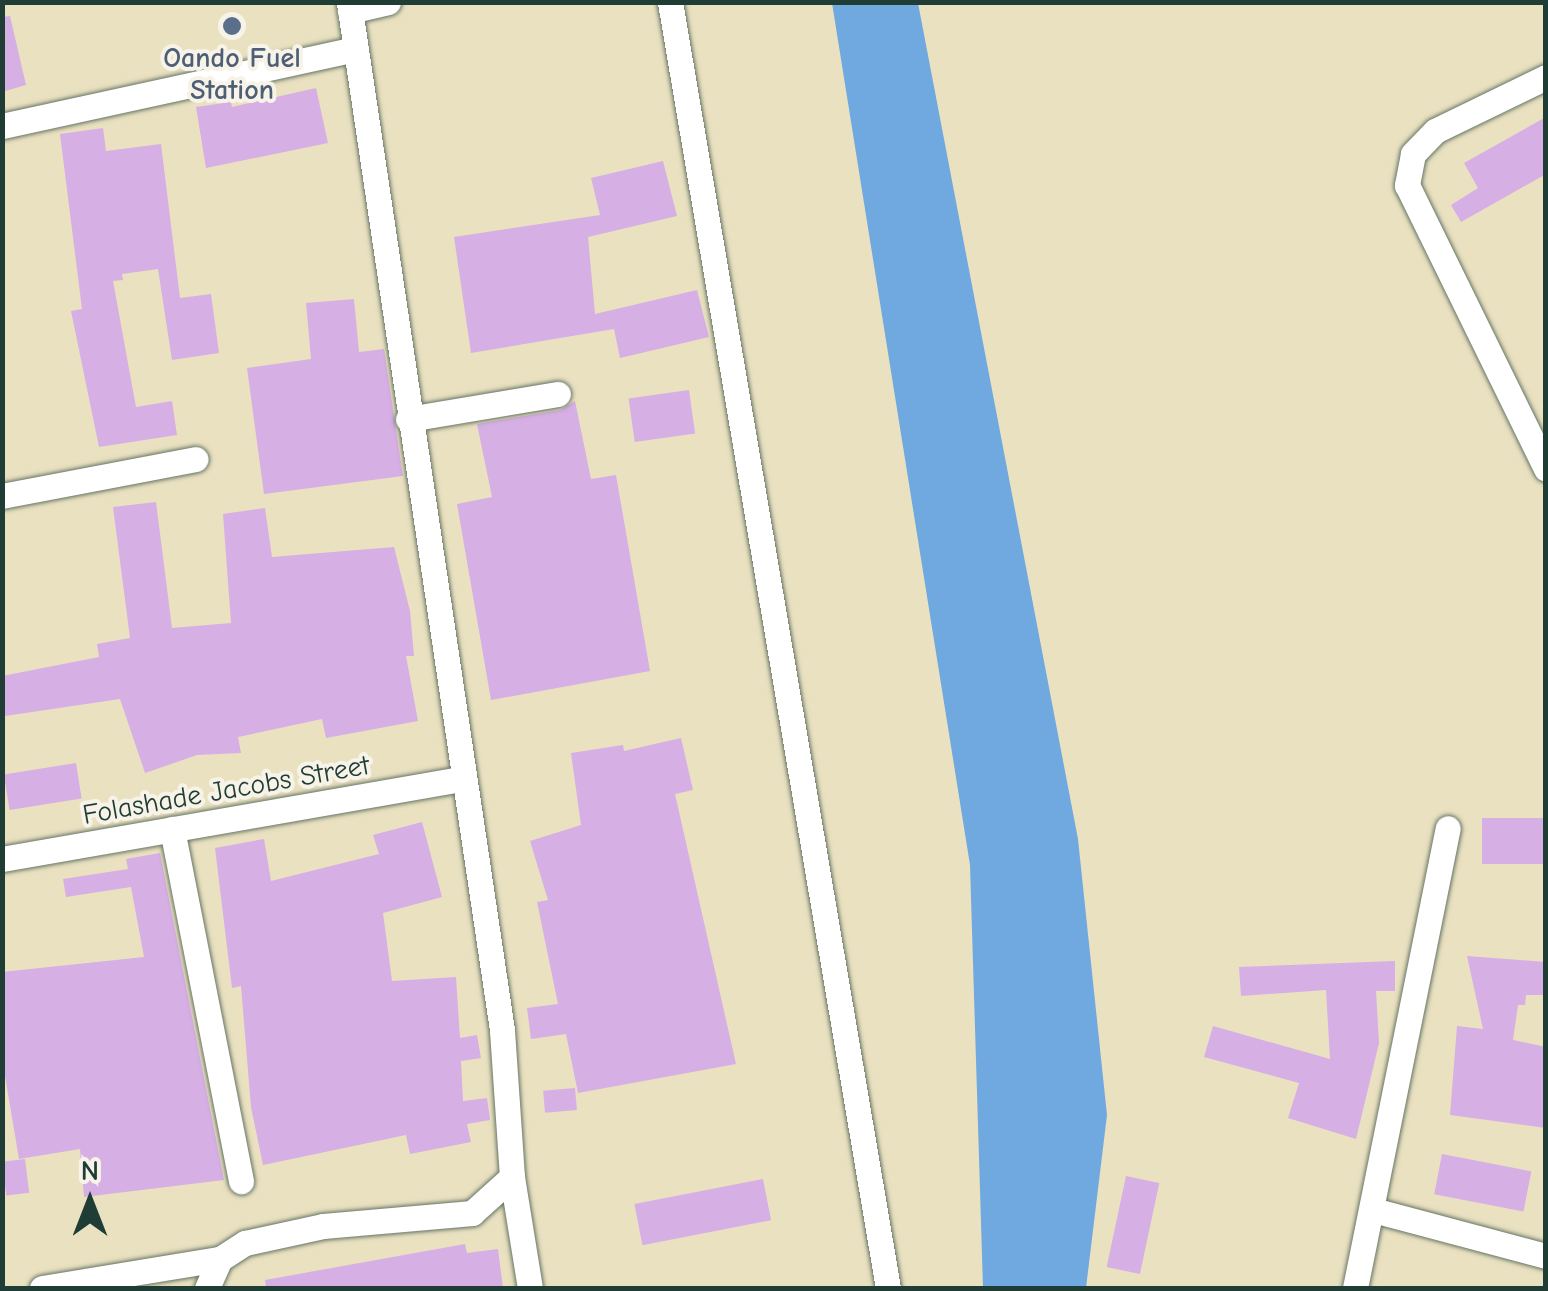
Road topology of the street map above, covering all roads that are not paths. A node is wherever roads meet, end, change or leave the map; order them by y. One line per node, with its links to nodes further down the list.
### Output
1 (388, 2): 3 (street)
2 (670, 2): 24 (street)
3 (350, 7): 4 (street)
4 (356, 50): 6 (street); 8 (street)
5 (1546, 77): 10 (street)
6 (2, 126)
7 (558, 394): 8 (street)
8 (408, 419): 12 (street)
9 (196, 459): 11 (street)
10 (1546, 469)
11 (2, 496)
12 (460, 779): 14 (street, Folashade Jacobs Street); 16 (street)
13 (1448, 828): 18 (street)
14 (172, 830): 15 (street, Folashade Jacobs Street); 17 (street)
15 (2, 859)
16 (512, 1177): 20 (street); 23 (street)
17 (242, 1182)
18 (1373, 1210): 19 (street); 25 (street)
19 (1546, 1256)
20 (220, 1259): 21 (street); 22 (street)
21 (42, 1288)
22 (207, 1288)
23 (530, 1288)
24 (888, 1288)
25 (1354, 1288)

